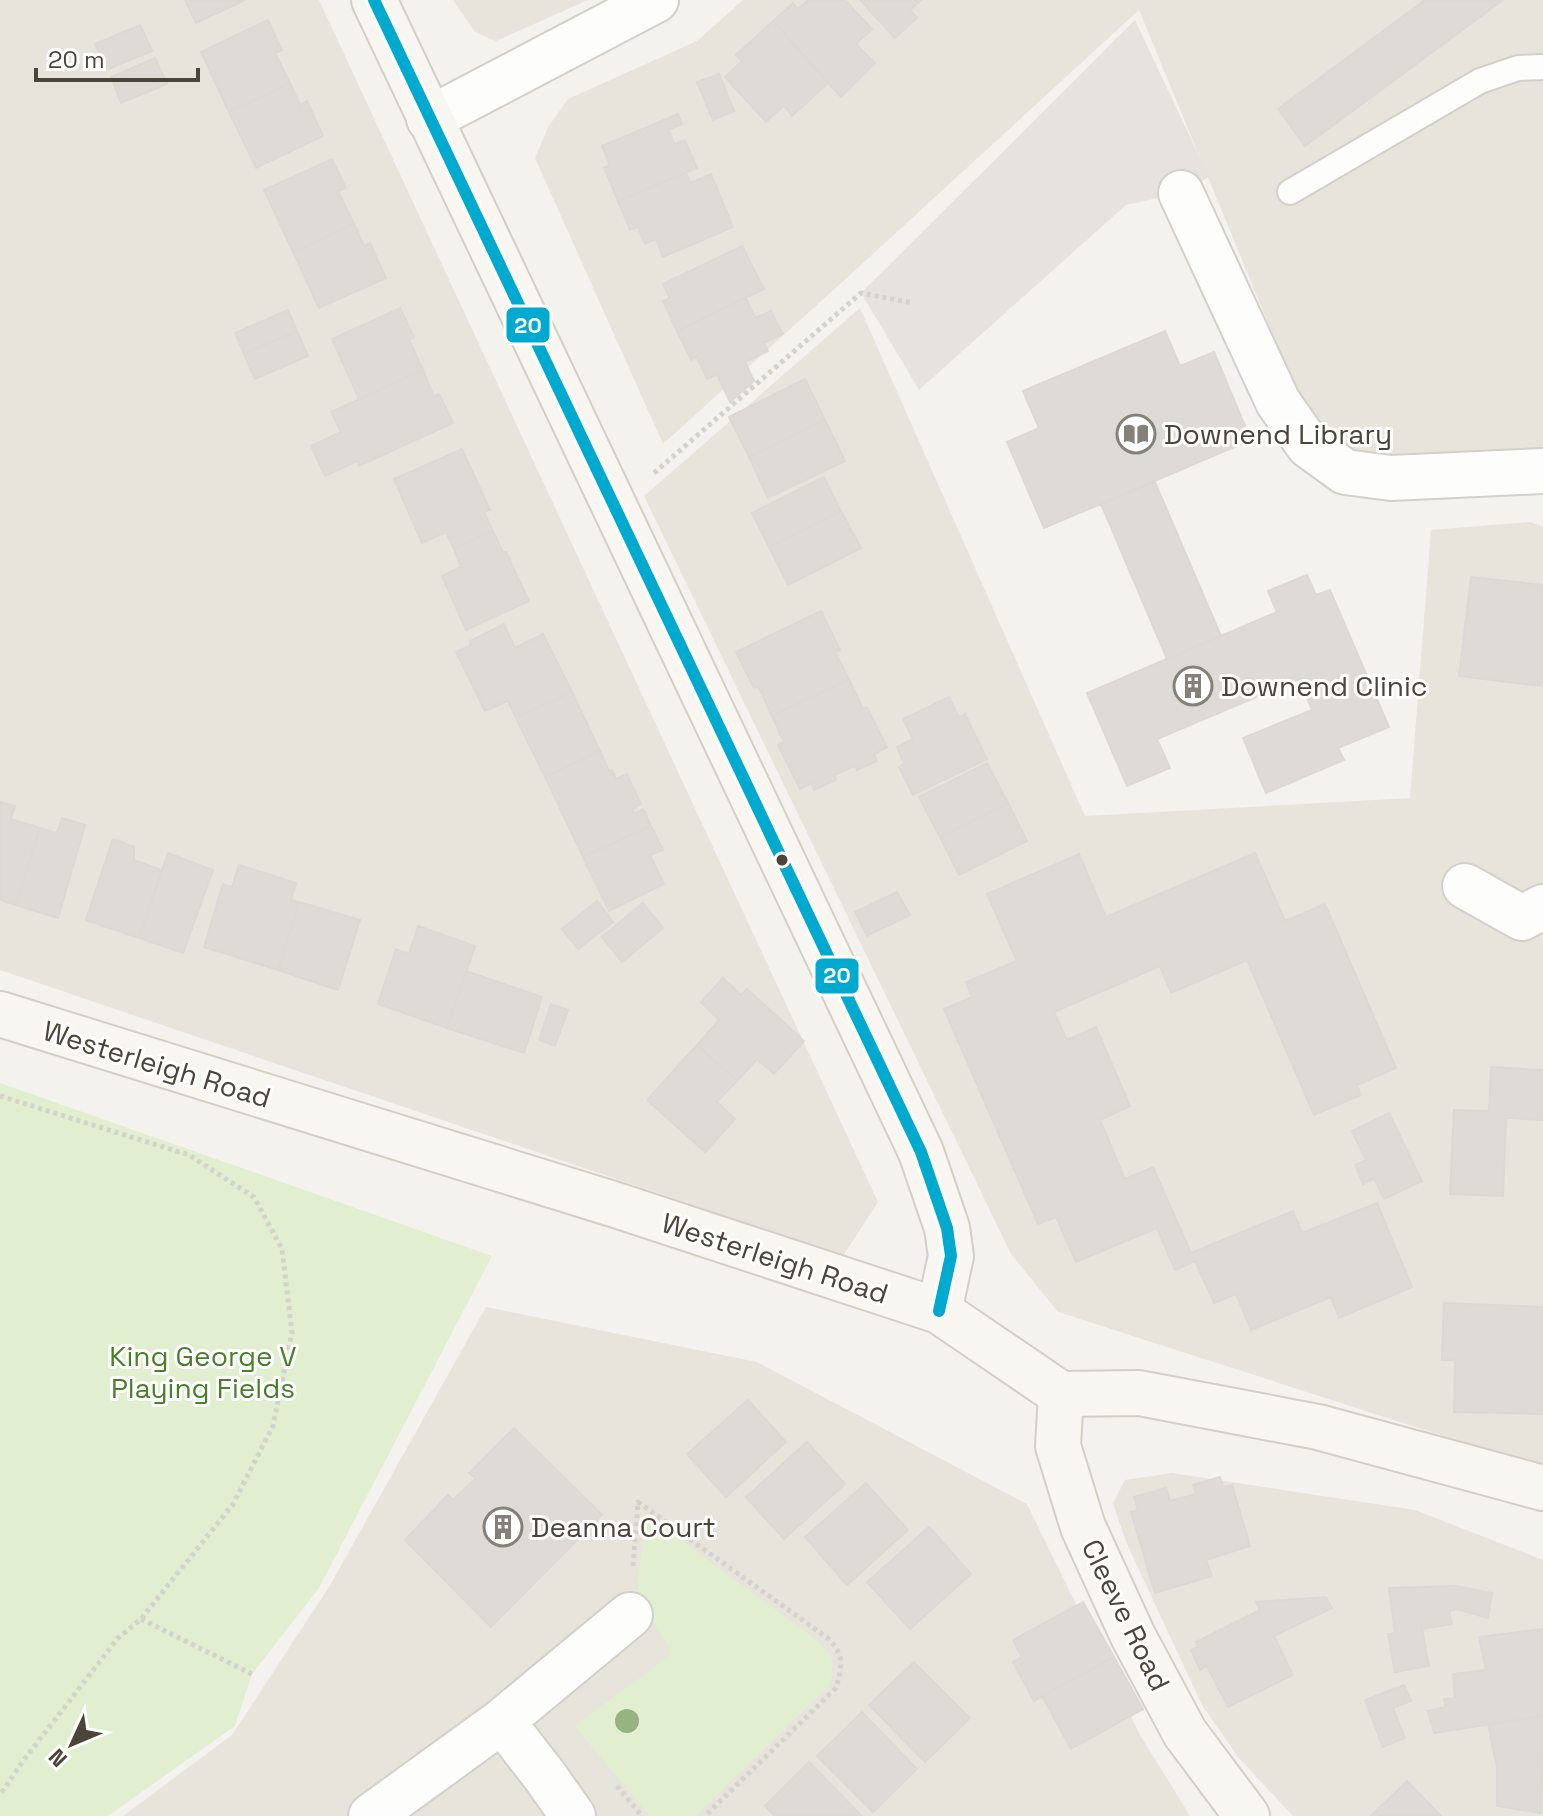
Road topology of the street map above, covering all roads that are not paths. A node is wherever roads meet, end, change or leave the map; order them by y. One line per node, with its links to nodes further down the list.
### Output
1 (374, 0): 4 (street)
2 (656, 0): 4 (street)
3 (1543, 67): 5 (lane)
4 (429, 119): 11 (street)
5 (1290, 192)
6 (1181, 193): 7 (street)
7 (1543, 471)
8 (1465, 886): 9 (street)
9 (1543, 907)
10 (0, 1014): 11 (street, Westerleigh Road)
11 (939, 1311): 12 (street, Westerleigh Road)
12 (1061, 1394): 13 (street); 18 (street, Cleeve Road)
13 (1543, 1488)
14 (630, 1615): 15 (street)
15 (502, 1721): 16 (street); 17 (street)
16 (371, 1816)
17 (573, 1816)
18 (1247, 1816)

